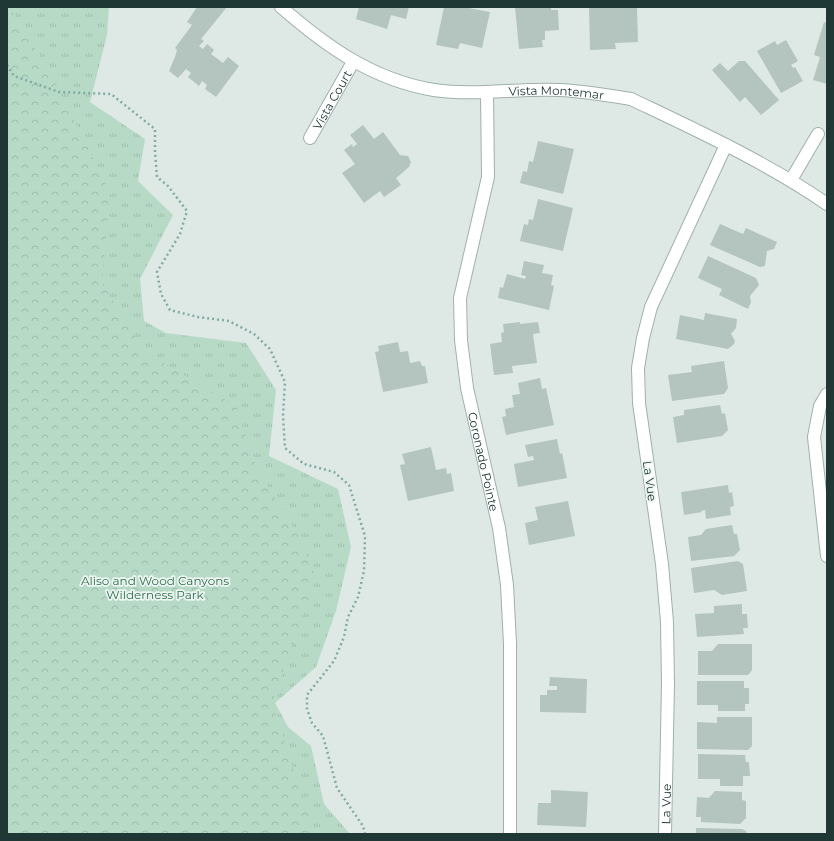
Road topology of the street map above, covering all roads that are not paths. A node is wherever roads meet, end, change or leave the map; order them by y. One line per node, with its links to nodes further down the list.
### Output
1 (281, 7): 2 (street, Vista Montemar)
2 (353, 62): 3 (street, Vista Montemar); 5 (street, Vista Court)
3 (487, 92): 6 (street, Vista Montemar); 11 (street, Coronado Pointe)
4 (818, 134): 7 (street)
5 (310, 138)
6 (726, 145): 7 (street, Vista Montemar); 12 (street, La Vue)
7 (792, 180): 8 (street, Vista Montemar)
8 (827, 204)
9 (827, 394): 10 (street)
10 (827, 556)
11 (510, 834)
12 (665, 834)

